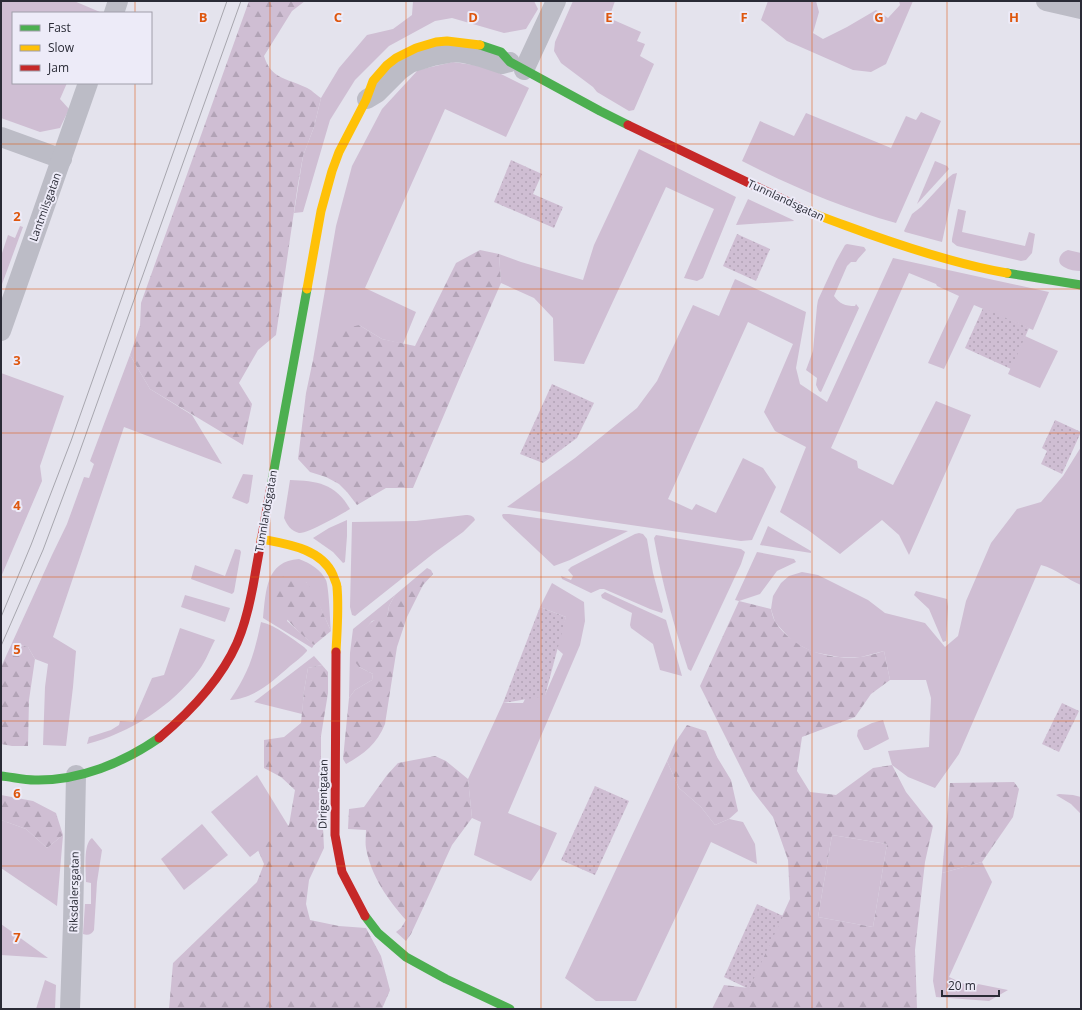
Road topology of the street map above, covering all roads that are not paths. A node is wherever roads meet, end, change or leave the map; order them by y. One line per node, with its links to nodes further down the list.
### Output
1 (118, 1): 5 (street)
2 (556, 1): 6 (street)
3 (1046, 1): 4 (street)
4 (1081, 9)
5 (114, 12)
6 (517, 66): 8 (street, Tunnlandsgatan); 11 (street, Tunnlandsgatan)
7 (88, 84): 10 (street, Lantmilsgatan)
8 (367, 99): 13 (street, Tunnlandsgatan)
9 (1, 137): 10 (street)
10 (62, 159): 12 (street, Lantmilsgatan)
11 (1081, 285)
12 (1, 331)
13 (261, 539): 14 (street, Tunnlandsgatan); 17 (street, Dirigentgatan)
14 (76, 775): 15 (street, Tunnlandsgatan); 16 (street, Riksdalersgatan)
15 (1, 776)
16 (70, 1009)
17 (510, 1009)

